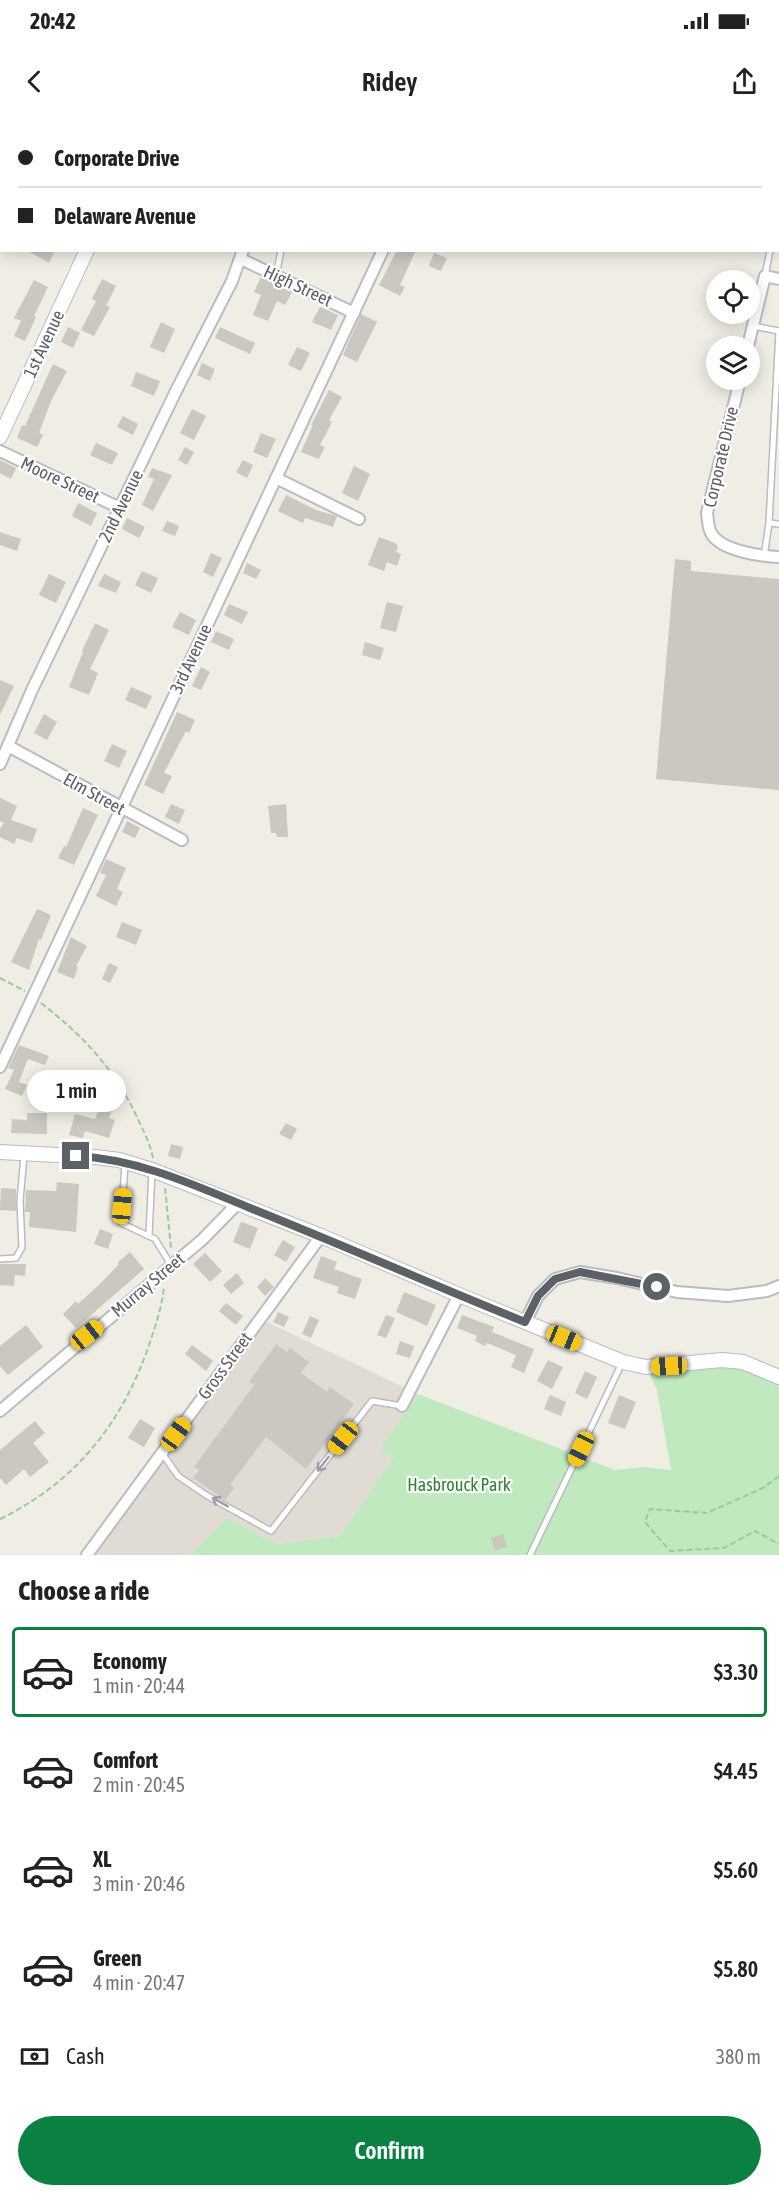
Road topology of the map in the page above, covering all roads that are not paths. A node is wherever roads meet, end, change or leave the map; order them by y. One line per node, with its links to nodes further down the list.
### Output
1 (86, 252): 14 (street, 1st Avenue)
2 (281, 252): 6 (lane)
3 (382, 252): 9 (street, 3rd Avenue)
4 (770, 252): 7 (lane)
5 (242, 255): 6 (street, High Street); 17 (street, 2nd Avenue)
6 (276, 276): 9 (street, High Street)
7 (765, 276): 8 (street); 10 (street)
8 (779, 279)
9 (354, 313): 16 (street, 3rd Avenue)
10 (753, 326): 11 (lane); 12 (street)
11 (779, 331): 19 (lane)
12 (750, 336)
13 (738, 390): 21 (street, Corporate Drive)
14 (0, 436)
15 (0, 451): 17 (street, Moore Street)
16 (276, 478): 18 (street); 25 (street, 3rd Avenue)
17 (120, 508): 23 (street, 2nd Avenue)
18 (359, 519)
19 (769, 523): 20 (lane); 21 (lane)
20 (779, 524)
21 (764, 557): 22 (street, Corporate Drive)
22 (779, 557)
23 (8, 746): 24 (street, 2nd Avenue); 25 (street, Elm Street)
24 (0, 764)
25 (121, 808): 26 (street, Elm Street); 27 (street, 3rd Avenue)
26 (182, 840)
27 (0, 1067)
28 (0, 1152): 29 (street)
29 (24, 1153): 30 (street); 35 (lane)
30 (125, 1162): 31 (street); 33 (lane)
31 (153, 1165): 32 (street); 33 (lane)
32 (238, 1203): 34 (street); 36 (street, Murray Street)
33 (149, 1235): 36 (lane)
34 (321, 1236): 38 (street); 44 (street, Gross Street)
35 (0, 1259)
36 (169, 1266): 43 (street, Murray Street)
37 (779, 1286): 39 (street)
38 (459, 1295): 39 (street); 42 (street)
39 (525, 1322): 40 (street)
40 (623, 1362): 41 (street); 46 (lane)
41 (779, 1377)
42 (402, 1406): 44 (lane, one-way to 44)
43 (0, 1411)
44 (162, 1453): 45 (street, Gross Street)
45 (87, 1555)
46 (530, 1555)

